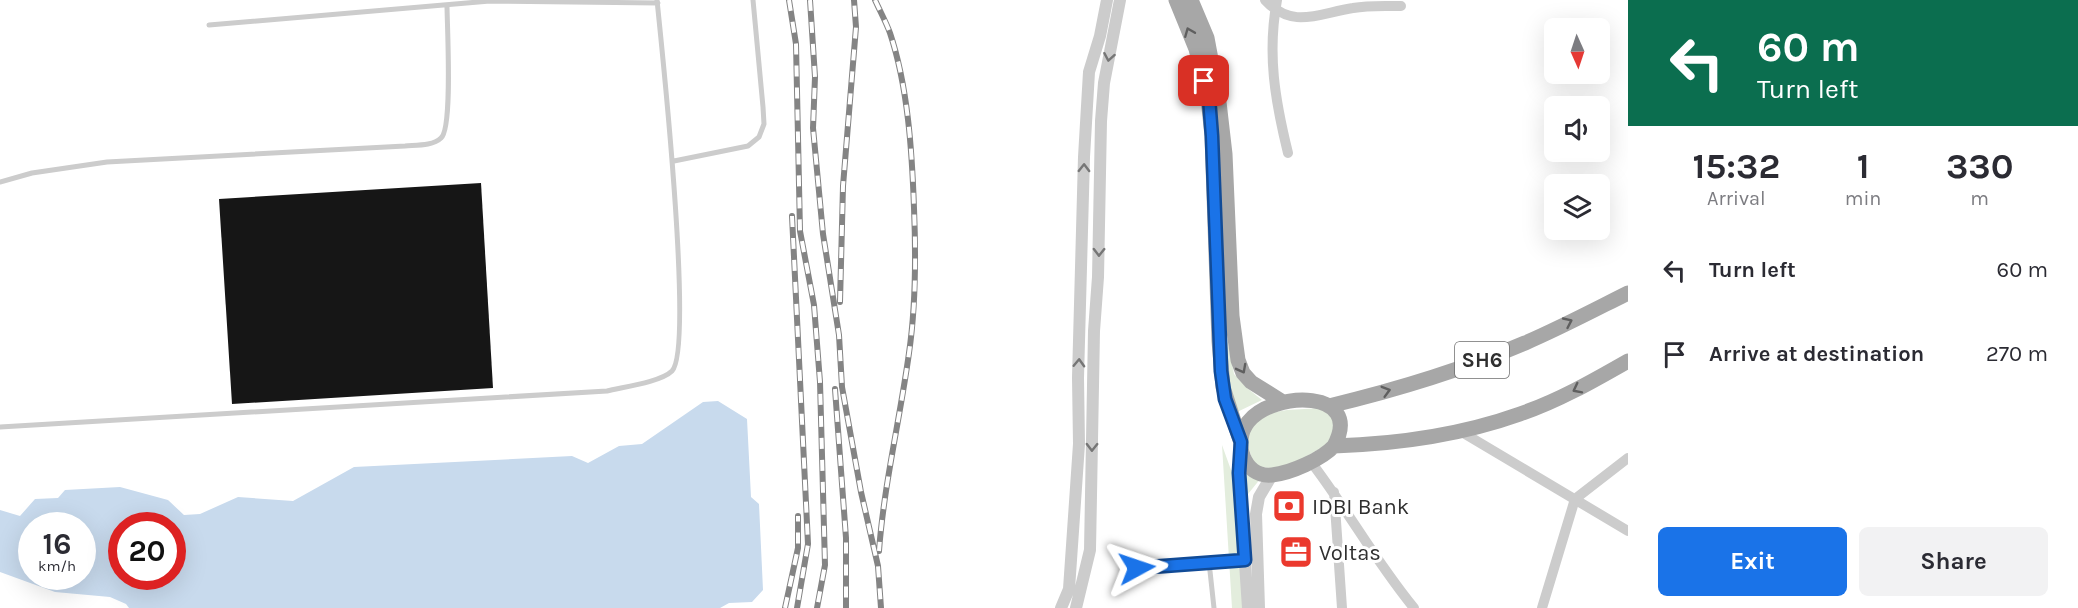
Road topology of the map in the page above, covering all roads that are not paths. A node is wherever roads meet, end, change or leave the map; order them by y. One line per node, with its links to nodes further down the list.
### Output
1 (753, 0): 13 (lane)
2 (1107, 0): 30 (street, one-way to 2)
3 (1120, 0): 29 (street, one-way to 29)
4 (1176, 0): 21 (main road, one-way to 4)
5 (1191, 0): 17 (main road, one-way to 17)
6 (1265, 0): 9 (street)
7 (657, 1): 8 (lane); 13 (lane)
8 (447, 5): 11 (lane); 14 (lane)
9 (1276, 5): 10 (street); 12 (street)
10 (1401, 6)
11 (209, 25)
12 (1288, 153)
13 (674, 161): 19 (lane)
14 (0, 182)
15 (1628, 293): 18 (main road, SH6, one-way to 15)
16 (1628, 361): 20 (main road, one-way to 20)
17 (1283, 402): 18 (main road, SH6); 21 (main road, SH6)
18 (1329, 406): 22 (main road)
19 (0, 427)
20 (1460, 431): 22 (main road); 27 (street)
21 (1241, 444): 25 (main road); 31 (street)
22 (1334, 446): 24 (main road)
23 (1628, 458): 27 (street)
24 (1311, 462): 25 (main road); 26 (street)
25 (1272, 475): 31 (street)
26 (1334, 491): 34 (street); 40 (street)
27 (1575, 499): 28 (street); 43 (street)
28 (1628, 531)
29 (1090, 550): 30 (street); 36 (street)
30 (1073, 551): 35 (street)
31 (1251, 560): 32 (lane); 38 (street); 39 (street)
32 (1209, 562): 33 (lane); 37 (lane)
33 (1137, 568)
34 (1401, 592): 41 (street); 42 (street)
35 (1061, 608)
36 (1076, 608)
37 (1214, 608)
38 (1248, 608)
39 (1259, 608)
40 (1342, 608)
41 (1401, 608)
42 (1414, 608)
43 (1542, 608)

